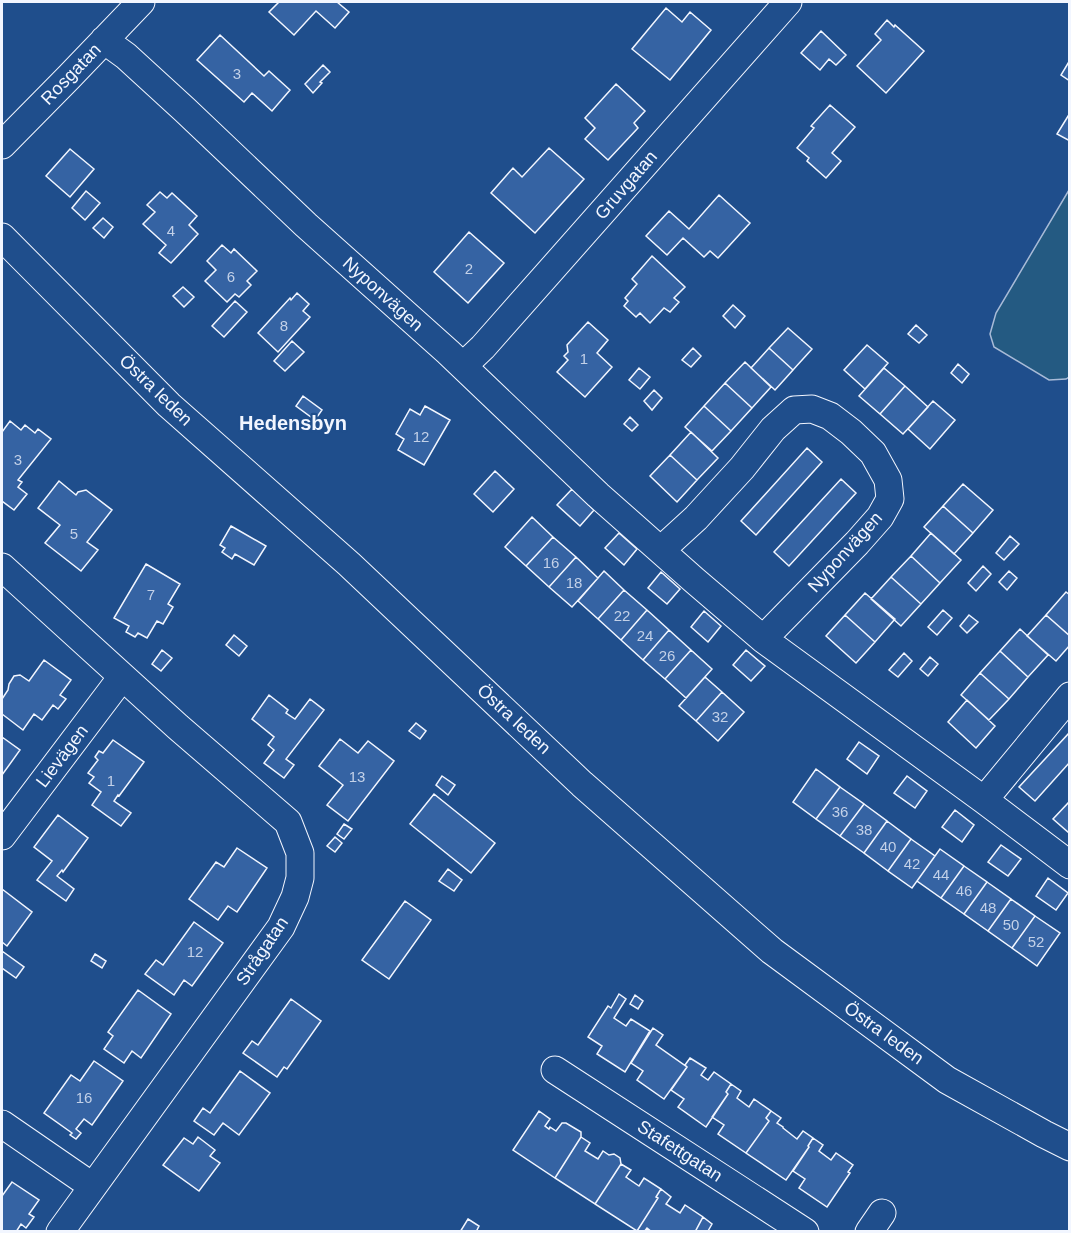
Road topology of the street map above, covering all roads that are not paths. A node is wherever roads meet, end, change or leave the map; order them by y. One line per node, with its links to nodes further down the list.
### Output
1 (141, 2): 3 (street, Rosgatan)
2 (788, 2): 6 (street, Gruvgatan)
3 (104, 40): 4 (street, Rosgatan); 6 (street, Nyponvägen)
4 (2, 145)
5 (2, 237): 17 (street, Östra leden)
6 (463, 366): 7 (street, Nyponvägen)
7 (661, 550): 9 (street, Nyponvägen); 9 (street, Nyponvägen)
8 (2, 567): 10 (street, Strågatan)
9 (763, 639): 12 (street, Nyponvägen)
10 (122, 677): 13 (street, Lievägen); 18 (street, Strågatan)
11 (1070, 696): 12 (street)
12 (984, 800): 14 (street, Nyponvägen)
13 (2, 836)
14 (1070, 865)
15 (555, 1070): 20 (street, Stafettgatan)
16 (2, 1124): 18 (street)
17 (1070, 1147)
18 (92, 1186): 19 (street, Strågatan)
19 (60, 1232)
20 (805, 1232)

